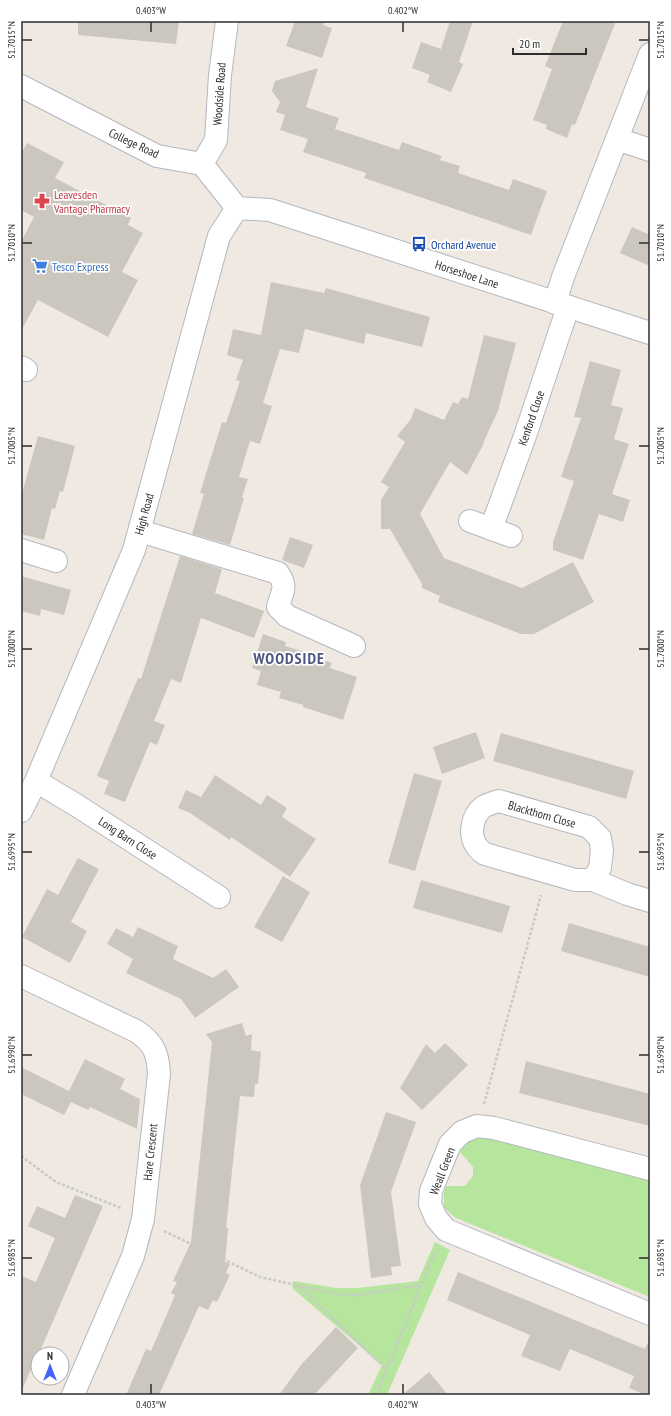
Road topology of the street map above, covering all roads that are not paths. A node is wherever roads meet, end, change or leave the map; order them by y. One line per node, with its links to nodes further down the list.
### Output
1 (227, 21): 6 (street, Woodside Road)
2 (650, 54): 4 (street)
3 (21, 86): 6 (street, College Road)
4 (617, 139): 5 (street); 8 (street)
5 (650, 150)
6 (202, 164): 7 (street)
7 (237, 208): 8 (street, Horseshoe Lane); 12 (street, High Road)
8 (562, 305): 9 (street, Horseshoe Lane); 11 (street, Kenford Close)
9 (650, 333)
10 (470, 521): 11 (street)
11 (491, 529): 13 (street)
12 (140, 531): 16 (street); 17 (street, High Road)
13 (512, 536)
14 (21, 550): 15 (street)
15 (56, 561)
16 (354, 646)
17 (36, 781): 18 (street, High Road); 20 (street, Long Barn Close)
18 (21, 811)
19 (593, 880): 19 (street, Blackthorn Close); 21 (street, Blackthorn Close)
20 (219, 897)
21 (650, 901)
22 (21, 976): 25 (street, Hare Crescent)
23 (650, 1169): 24 (street, Weall Green)
24 (650, 1314)
25 (73, 1395)

